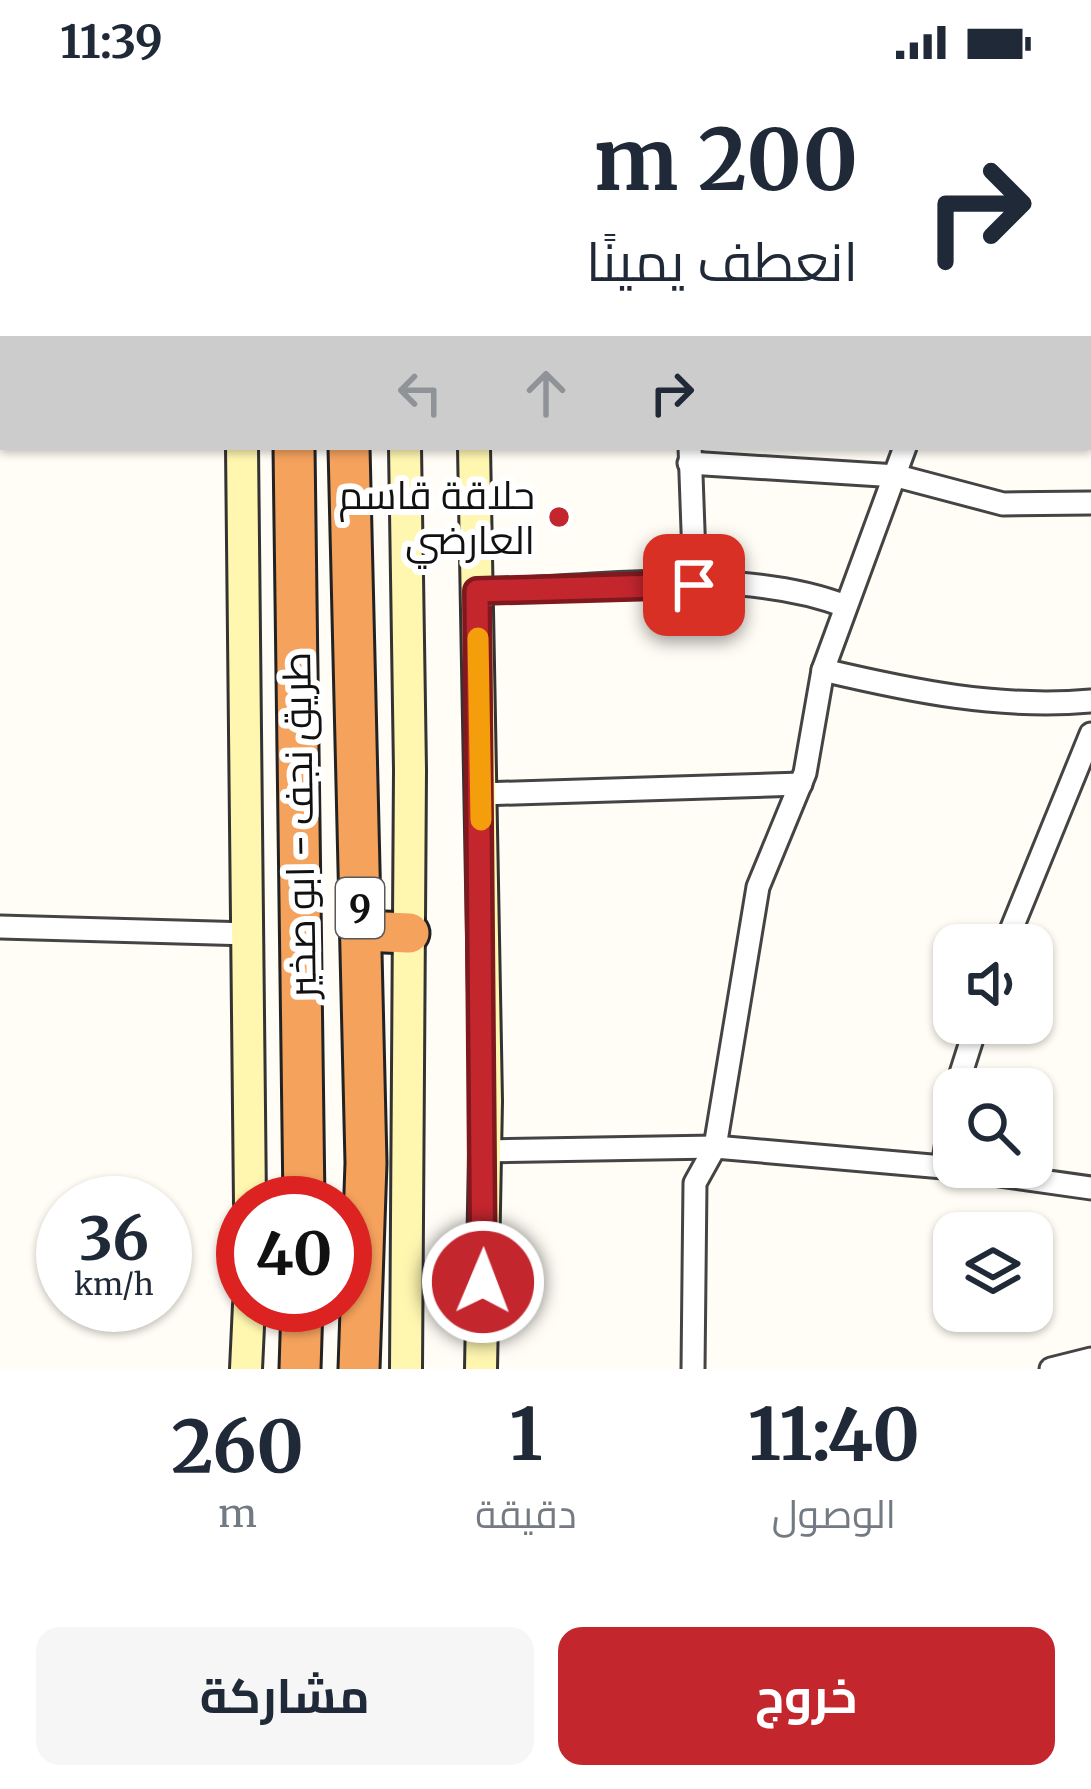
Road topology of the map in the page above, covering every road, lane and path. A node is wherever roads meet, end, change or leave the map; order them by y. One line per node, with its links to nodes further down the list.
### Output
1 (242, 450): 23 (main road)
2 (294, 450): 28 (highway, طريق نجف - ابو صخير / 9)
3 (350, 450): 21 (highway, طريق نجف - ابو صخير / 9)
4 (405, 450): 22 (main road)
5 (474, 450): 11 (main road)
6 (904, 450): 8 (street)
7 (690, 455): 8 (street); 10 (street)
8 (897, 476): 9 (street); 12 (street)
9 (1091, 503)
10 (694, 585): 11 (street); 12 (street)
11 (477, 591): 18 (main road)
12 (845, 606): 13 (street)
13 (823, 670): 14 (street); 17 (street)
14 (1091, 701)
15 (1091, 734): 16 (street)
16 (1086, 768): 19 (street)
17 (801, 784): 18 (street); 24 (street)
18 (481, 794): 25 (main road)
19 (1013, 924)
20 (0, 927): 23 (street)
21 (360, 931): 22 (highway); 36 (highway, طريق نجف - ابو صخير / 9)
22 (409, 933): 37 (main road)
23 (250, 934): 27 (main road)
24 (715, 1147): 25 (street); 26 (street); 39 (street)
25 (485, 1151): 38 (main road)
26 (933, 1166)
27 (250, 1176)
28 (304, 1176)
29 (1053, 1183): 30 (street)
30 (1091, 1188)
31 (247, 1332): 34 (main road)
32 (301, 1332): 35 (highway)
33 (1091, 1358): 40 (street)
34 (246, 1369)
35 (300, 1369)
36 (359, 1369)
37 (406, 1369)
38 (481, 1369)
39 (693, 1369)
40 (1051, 1369)

